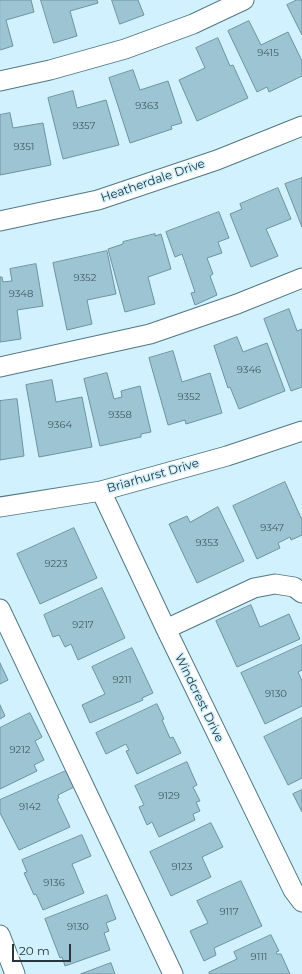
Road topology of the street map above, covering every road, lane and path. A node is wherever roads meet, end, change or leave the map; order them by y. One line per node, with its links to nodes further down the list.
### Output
1 (244, 0): 2 (street)
2 (0, 81)
3 (302, 126): 4 (street, Heatherdale Drive)
4 (0, 221)
5 (302, 278): 6 (street)
6 (0, 367)
7 (302, 431): 8 (street, Briarhurst Drive)
8 (101, 491): 9 (street, Briarhurst Drive); 12 (street, Windcrest Drive)
9 (0, 507)
10 (302, 593): 12 (street)
11 (0, 609): 16 (street)
12 (166, 630): 13 (street, Windcrest Drive)
13 (302, 902)
14 (0, 935): 15 (street)
15 (15, 974)
16 (173, 974)

